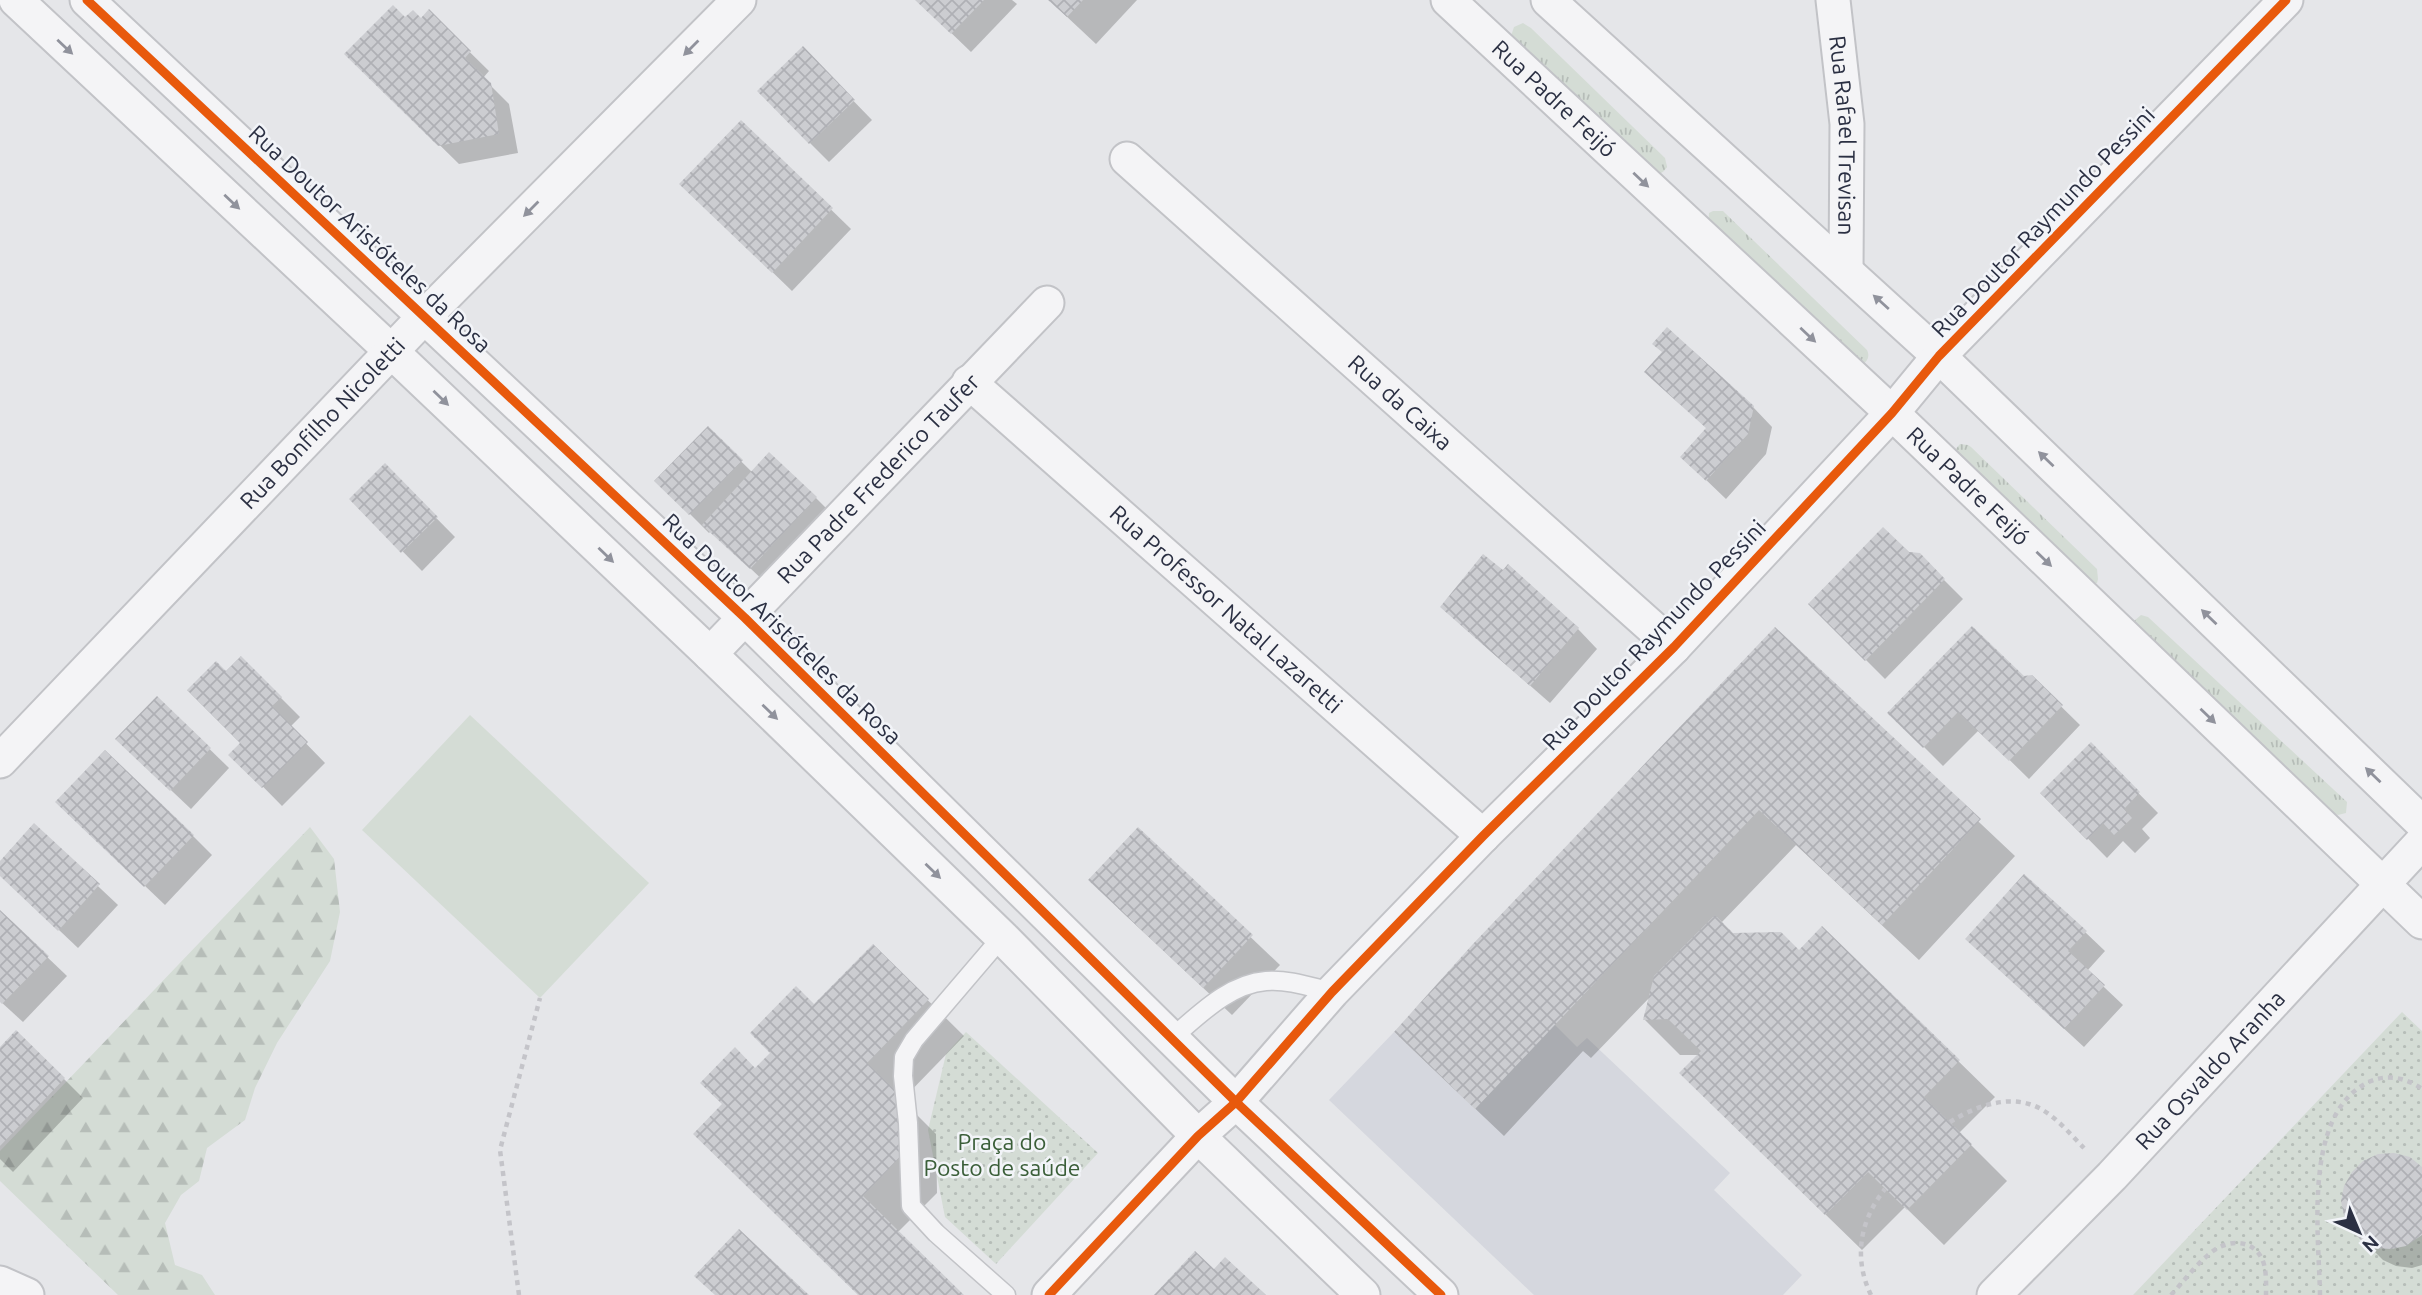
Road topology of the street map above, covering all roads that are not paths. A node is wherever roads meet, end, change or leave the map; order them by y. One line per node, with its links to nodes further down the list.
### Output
1 (16, 0): 12 (street, one-way to 12)
2 (87, 0): 11 (street, Rua Doutor Aristóteles da Rosa)
3 (739, 0): 11 (street, Rua Bonfilho Nicoletti, one-way to 11)
4 (1448, 0): 15 (street, Rua Padre Feijó, one-way to 15)
5 (1548, 0): 9 (street)
6 (1833, 0): 9 (street, Rua Rafael Trevisan)
7 (2286, 0): 13 (street, Rua Doutor Raymundo Pessini)
8 (1127, 159): 17 (street, Rua da Caixa)
9 (1846, 271): 13 (street, one-way to 9)
10 (1047, 303): 14 (street, Rua Padre Frederico Taufer)
11 (425, 316): 12 (street, Rua Bonfilho Nicoletti); 16 (street, Rua Doutor Aristóteles da Rosa)
12 (391, 351): 18 (street, one-way to 18); 19 (street, Rua Bonfilho Nicoletti)
13 (1939, 356): 15 (street, Rua Doutor Raymundo Pessini); 20 (street, one-way to 13)
14 (969, 382): 16 (street, Rua Padre Frederico Taufer); 21 (street, Rua Professor Natal Lazaretti)
15 (1892, 413): 17 (street, Rua Doutor Raymundo Pessini); 23 (street, Rua Padre Feijó, one-way to 23)
16 (745, 618): 18 (street, Rua Padre Frederico Taufer); 27 (street, Rua Doutor Aristóteles da Rosa)
17 (1674, 647): 21 (street, Rua Doutor Raymundo Pessini)
18 (710, 654): 25 (street, one-way to 25)
19 (0, 761)
20 (2422, 822)
21 (1483, 836): 26 (street, Rua Doutor Raymundo Pessini)
22 (2422, 842): 23 (street, Rua Osvaldo Aranha)
23 (2382, 883): 24 (street, Rua Padre Feijó); 36 (street, Rua Osvaldo Aranha)
24 (2422, 922)
25 (1002, 937): 29 (street); 32 (lane)
26 (1332, 992): 27 (lane); 28 (street, Rua Doutor Raymundo Pessini)
27 (1173, 1037): 28 (street, Rua Doutor Aristóteles da Rosa)
28 (1236, 1102): 29 (street, Rua Doutor Raymundo Pessini); 35 (street, Rua Doutor Aristóteles da Rosa)
29 (1198, 1136): 33 (street, Rua Doutor Raymundo Pessini); 34 (street)
30 (0, 1283): 31 (street)
31 (27, 1295)
32 (1006, 1295)
33 (1049, 1295)
34 (1363, 1295)
35 (1441, 1295)
36 (1994, 1295)

